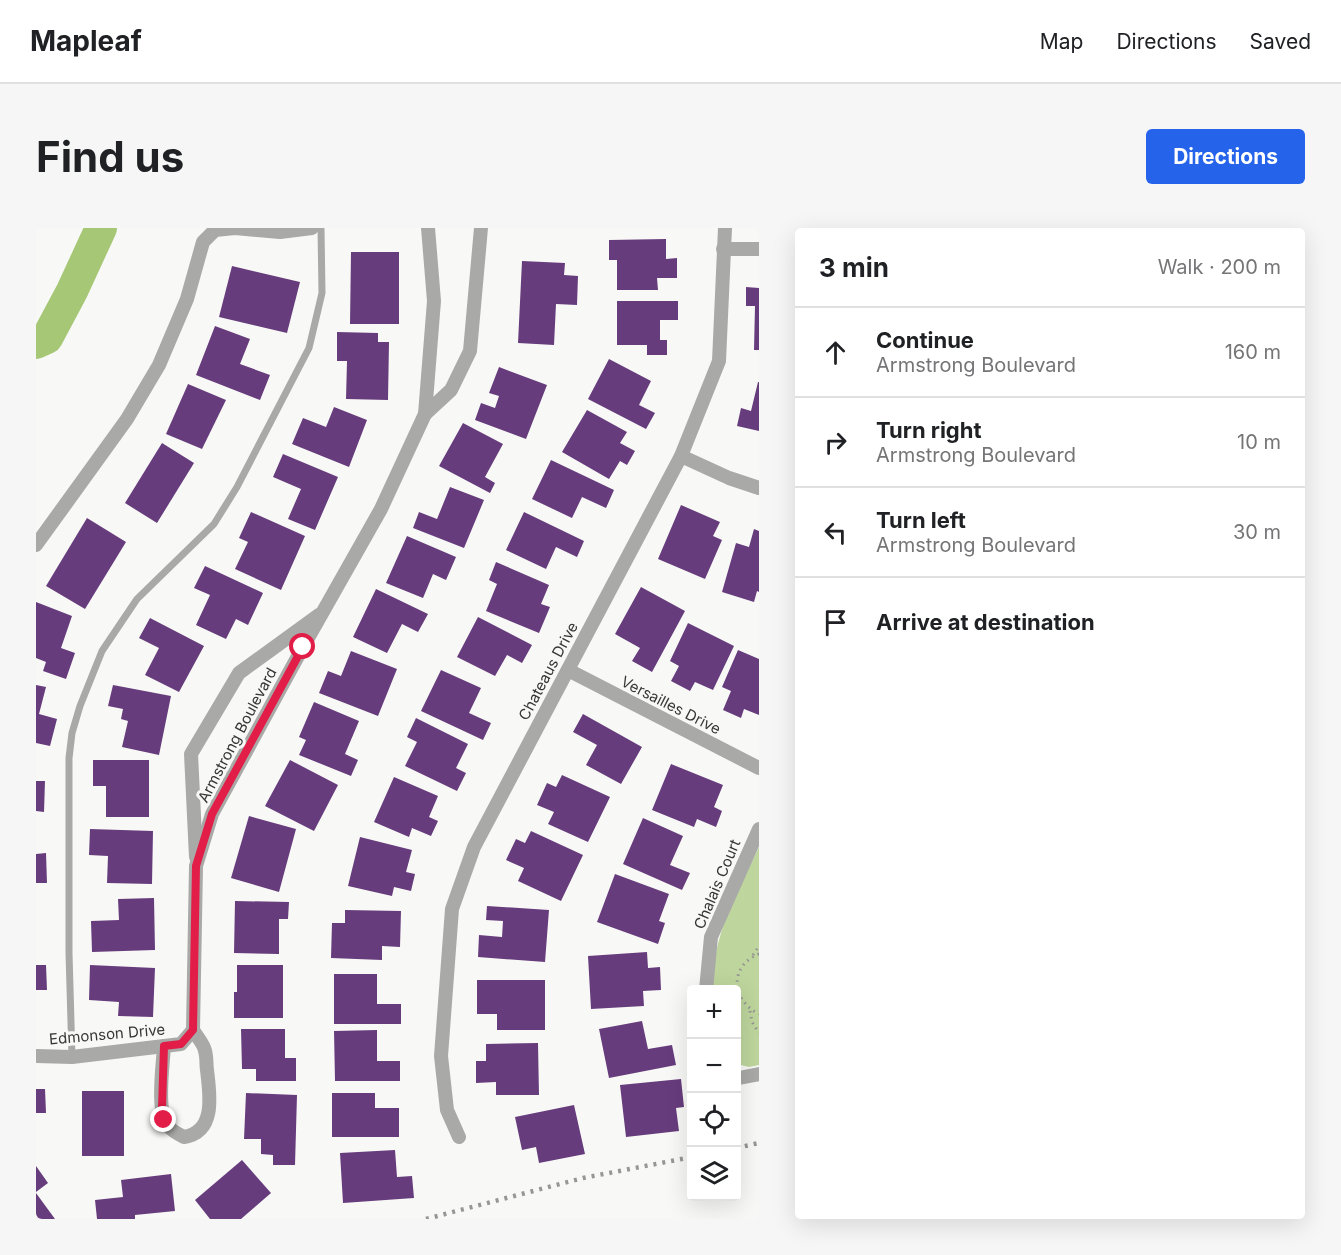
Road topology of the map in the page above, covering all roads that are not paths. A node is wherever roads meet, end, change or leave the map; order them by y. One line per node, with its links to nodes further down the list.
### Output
1 (312, 228): 11 (street)
2 (321, 228): 21 (lane)
3 (428, 228): 8 (street, Armstrong Boulevard)
4 (481, 228): 8 (street, Armstrong Boulevard)
5 (724, 228): 6 (street, Chateaus Drive)
6 (723, 249): 7 (street); 9 (street, Chateaus Drive)
7 (759, 249)
8 (425, 414): 12 (street, Armstrong Boulevard)
9 (681, 456): 10 (street); 13 (street, Chateaus Drive)
10 (759, 488)
11 (36, 545)
12 (323, 612): 16 (street, Armstrong Boulevard); 16 (street)
13 (568, 670): 14 (street, Versailles Drive); 24 (street, Chateaus Drive)
14 (759, 768)
15 (759, 829): 17 (street, Chalais Court)
16 (196, 866): 18 (street, Armstrong Boulevard)
17 (706, 985)
18 (193, 1030): 19 (street, Edmonson Drive); 19 (street, Armstrong Boulevard)
19 (164, 1046): 21 (street, Edmonson Drive)
20 (36, 1056): 21 (street, Edmonson Drive)
21 (72, 1057)
22 (759, 1074): 23 (street)
23 (741, 1078)
24 (459, 1137)

